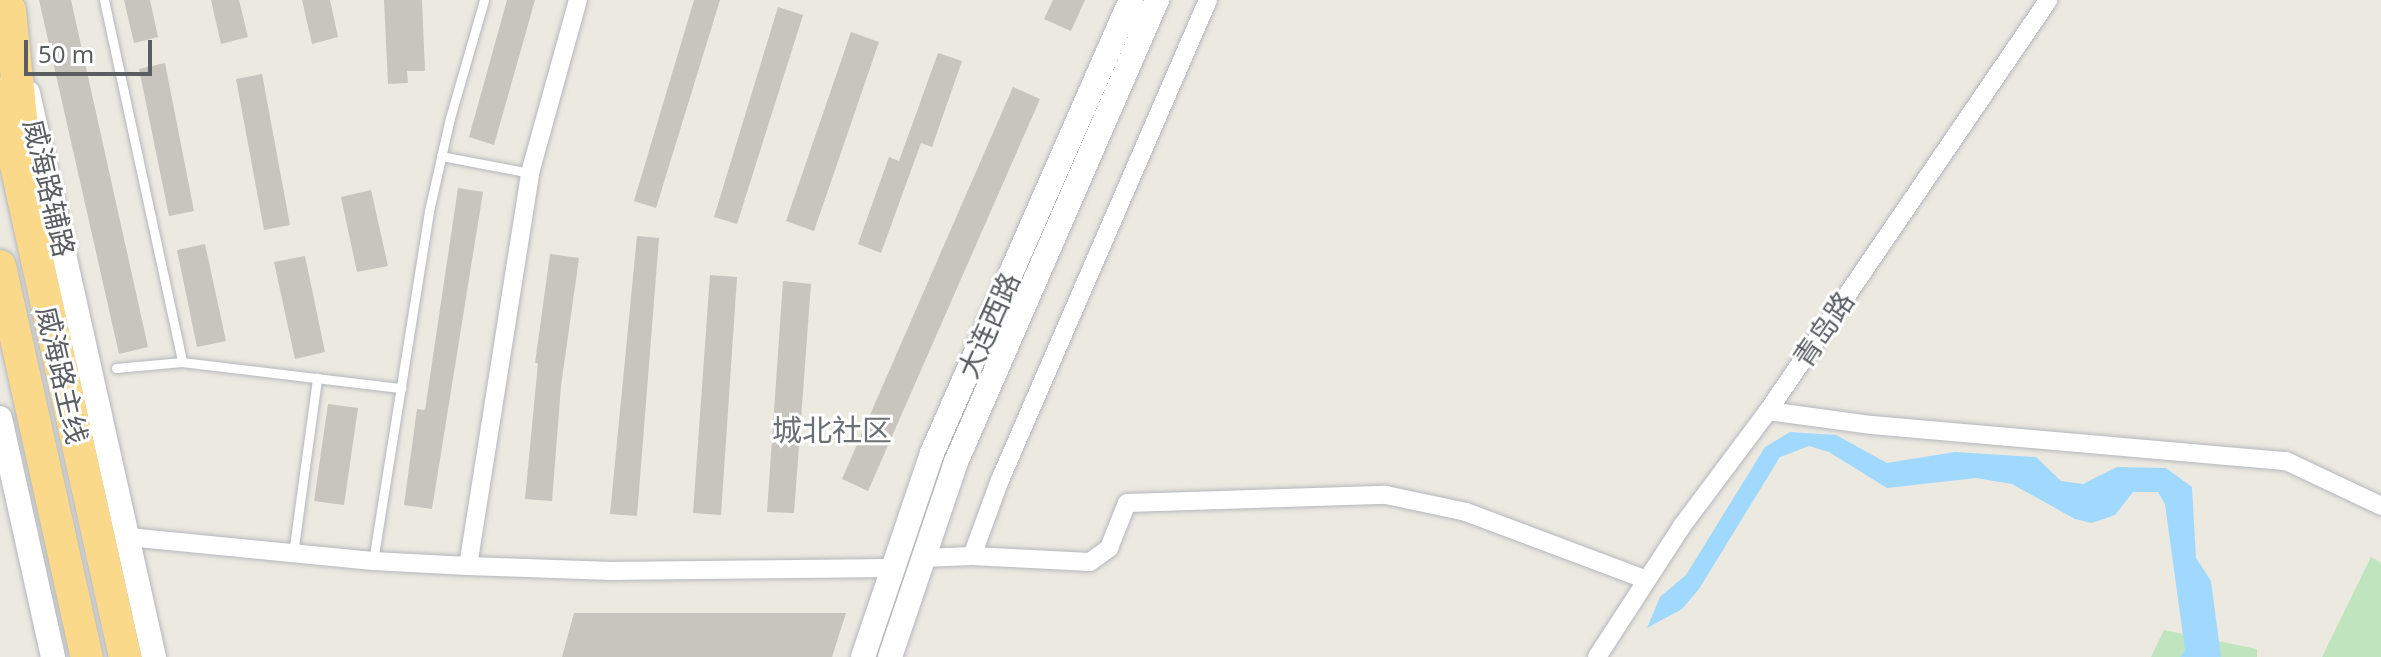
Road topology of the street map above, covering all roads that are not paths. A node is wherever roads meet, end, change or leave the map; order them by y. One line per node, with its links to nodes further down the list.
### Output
1 (104, 0): 14 (lane)
2 (484, 0): 10 (lane)
3 (578, 0): 11 (street)
4 (1131, 0): 27 (main road, 大连西路)
5 (1157, 0): 24 (main road, 大连西路)
6 (1208, 0): 23 (street)
7 (2048, 0): 18 (street, 青岛路)
8 (9, 5): 12 (highway); 21 (main road, 威海路辅路)
9 (0, 93): 12 (highway, 威海路主线)
10 (441, 156): 11 (lane); 17 (lane)
11 (530, 173): 26 (street)
12 (38, 261): 31 (highway, 威海路主线)
13 (0, 266): 30 (highway, 威海路主线)
14 (182, 362): 15 (lane); 16 (lane)
15 (116, 368)
16 (317, 378): 17 (lane); 22 (lane)
17 (401, 388): 25 (lane)
18 (1768, 411): 20 (street); 28 (street, 青岛路)
19 (0, 418): 29 (main road)
20 (2381, 506)
21 (128, 537): 22 (street); 32 (main road, 威海路辅路)
22 (293, 554): 25 (street)
23 (972, 556): 24 (street); 28 (street)
24 (922, 558): 34 (main road, 大连西路)
25 (373, 561): 26 (street)
26 (468, 566): 27 (street)
27 (892, 568): 33 (main road, 大连西路)
28 (1647, 580): 35 (street, 青岛路)
29 (53, 657)
30 (87, 657)
31 (125, 657)
32 (154, 657)
33 (863, 657)
34 (890, 657)
35 (1597, 657)

